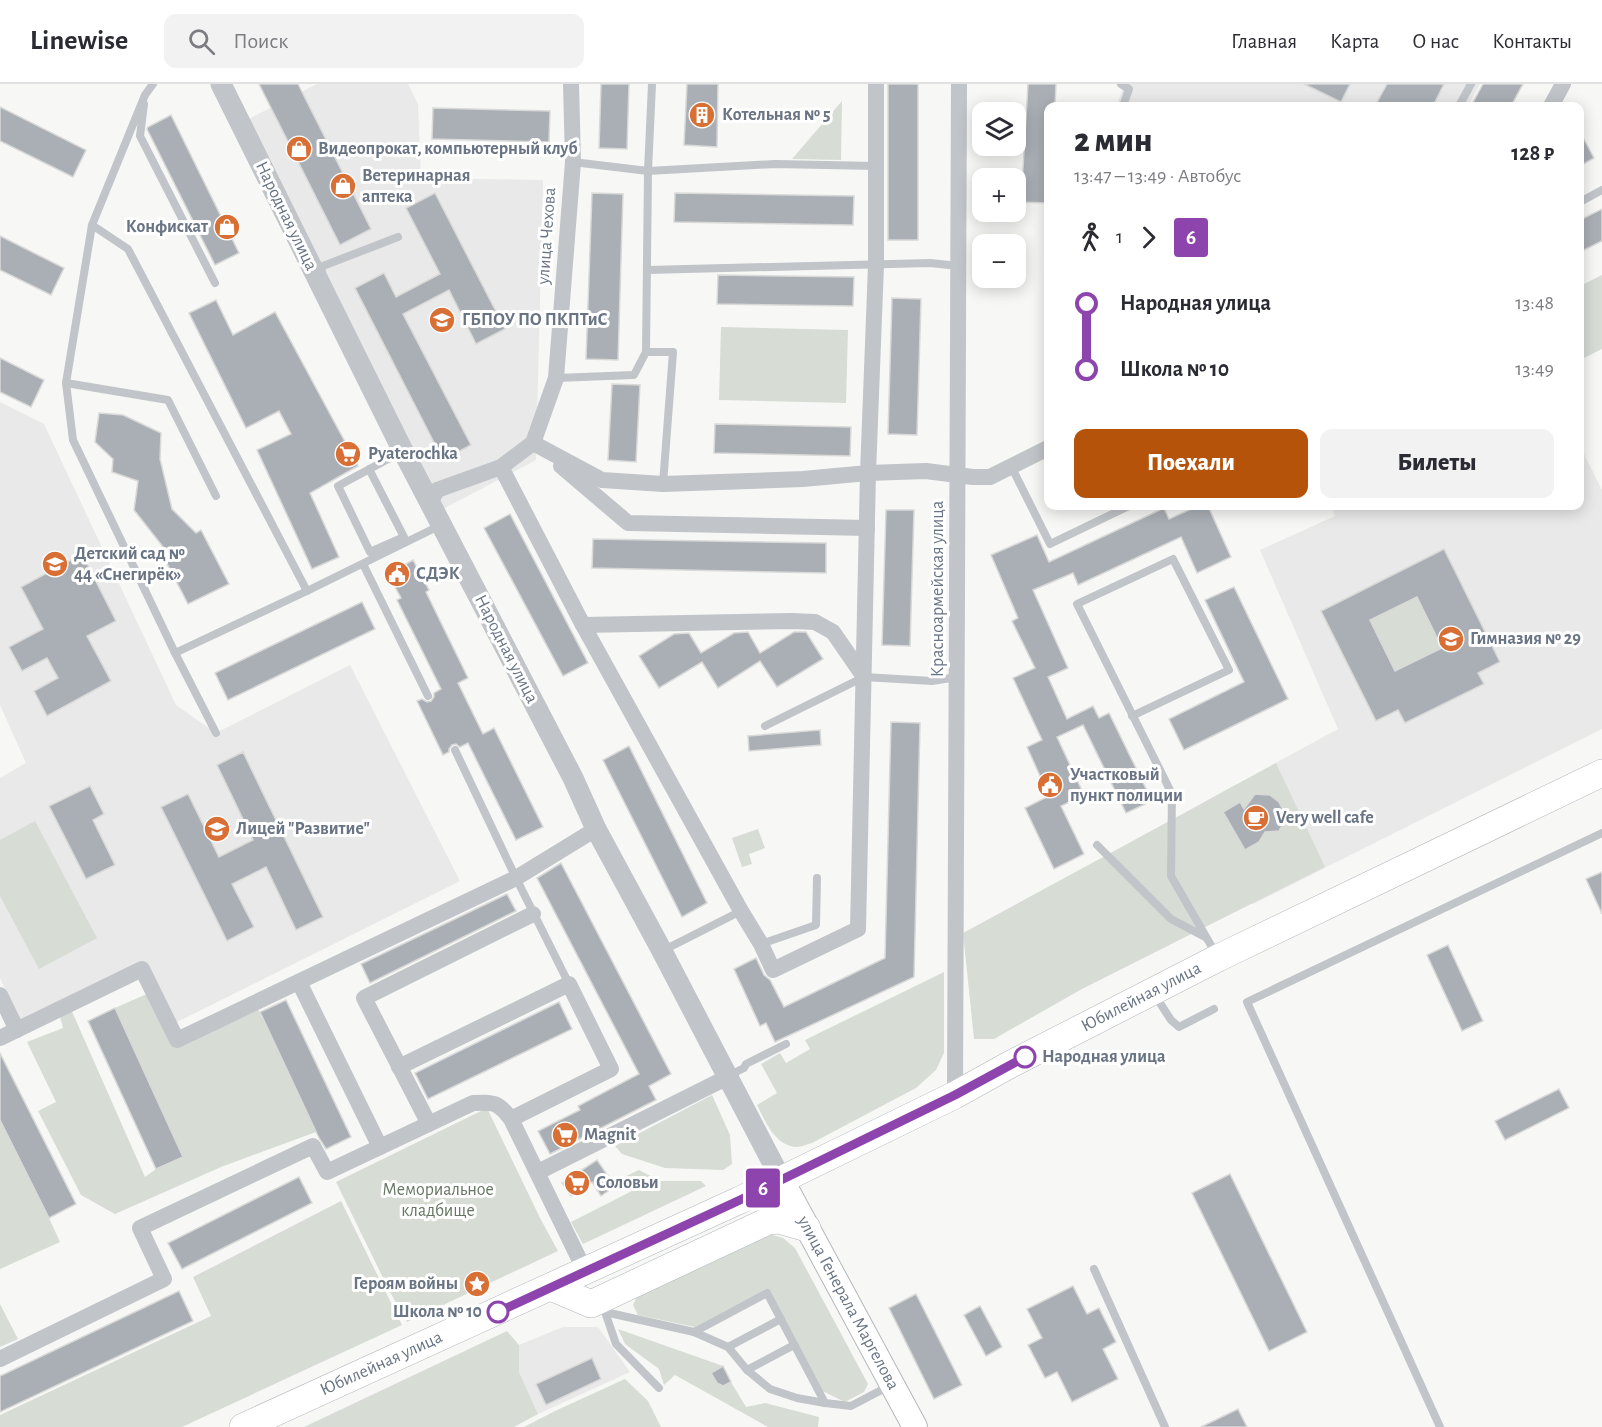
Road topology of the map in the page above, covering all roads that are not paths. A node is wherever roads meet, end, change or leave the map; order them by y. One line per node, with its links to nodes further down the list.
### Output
1 (153, 84): 10 (lane)
2 (221, 84): 24 (street, Народная улица)
3 (571, 84): 14 (street, улица Чехова)
4 (652, 84): 16 (lane)
5 (876, 84): 15 (street)
6 (959, 84): 22 (street, Красноармейская улица)
7 (1121, 84): 11 (lane)
8 (1471, 84): 12 (lane)
9 (1563, 84): 13 (street)
10 (145, 95): 19 (lane); 25 (lane)
11 (1124, 102)
12 (1461, 102)
13 (1553, 102)
14 (573, 162): 16 (lane); 27 (street, улица Чехова)
15 (876, 166): 16 (lane); 21 (street)
16 (648, 171): 23 (lane)
17 (1602, 190): 18 (lane)
18 (1584, 200)
19 (92, 225): 28 (lane); 44 (lane)
20 (398, 237): 24 (lane)
21 (876, 265): 22 (lane); 23 (lane); 35 (street)
22 (959, 266): 36 (street, Красноармейская улица)
23 (647, 270): 26 (lane)
24 (318, 280): 31 (street, Народная улица)
25 (215, 283)
26 (646, 352): 27 (lane); 37 (lane)
27 (556, 378): 29 (street, улица Чехова)
28 (66, 383): 38 (lane); 46 (lane)
29 (533, 443): 33 (street); 37 (street); 42 (street)
30 (1044, 450): 32 (street)
31 (403, 451): 34 (lane); 39 (street, Народная улица)
32 (1011, 466): 36 (street); 40 (lane)
33 (501, 467): 39 (street); 45 (street)
34 (369, 469): 34 (lane)
35 (868, 473): 36 (street); 37 (street); 42 (street)
36 (958, 474): 48 (street, Красноармейская улица)
37 (663, 484)
38 (216, 496)
39 (430, 503): 41 (street, Народная улица)
40 (1121, 510)
41 (441, 525): 43 (lane); 55 (street, Народная улица)
42 (867, 528): 47 (street)
43 (363, 564): 44 (lane); 49 (lane)
44 (307, 591): 46 (lane)
45 (583, 625): 47 (street); 60 (street)
46 (175, 652): 52 (lane)
47 (864, 676): 48 (lane); 51 (lane); 62 (street)
48 (957, 677): 75 (street, Красноармейская улица)
49 (428, 696)
50 (1132, 716): 50 (lane); 63 (lane)
51 (765, 726)
52 (216, 733)
53 (455, 750): 58 (lane)
54 (1602, 773): 63 (main road, Юбилейная улица)
55 (597, 829): 58 (street); 64 (street, Народная улица)
56 (1602, 833): 98 (lane)
57 (1097, 845): 63 (lane)
58 (516, 878): 61 (lane); 65 (street)
59 (817, 878): 62 (lane)
60 (741, 911): 62 (street); 64 (lane)
61 (533, 914): 66 (lane); 73 (street)
62 (761, 944)
63 (1211, 947): 67 (main road, Юбилейная улица)
64 (662, 951): 74 (street, Народная улица)
65 (299, 982): 70 (street); 78 (street)
66 (569, 984): 73 (street); 76 (street)
67 (1153, 991): 69 (lane); 75 (main road, Юбилейная улица)
68 (0, 995): 70 (street)
69 (1214, 1009)
70 (17, 1030): 71 (street)
71 (0, 1038)
72 (786, 1044): 74 (lane)
73 (399, 1067): 77 (street)
74 (728, 1077): 79 (street); 80 (street, Народная улица)
75 (955, 1095): 80 (main road, Юбилейная улица)
76 (511, 1119): 77 (street); 79 (street)
77 (429, 1124): 78 (street)
78 (380, 1147): 90 (street)
79 (538, 1172): 83 (street)
80 (781, 1179): 81 (main road, улица Генерала Маргелова); 83 (main road, Юбилейная улица)
81 (807, 1228): 85 (main road); 92 (main road, улица Генерала Маргелова)
82 (1094, 1269): 97 (lane)
83 (585, 1271): 84 (main road, Юбилейная улица)
84 (551, 1287): 85 (main road); 95 (main road, Юбилейная улица)
85 (598, 1308): 87 (lane); 93 (lane)
86 (781, 1319): 87 (lane); 88 (lane); 89 (lane)
87 (694, 1332): 89 (lane)
88 (794, 1345): 91 (lane); 94 (lane)
89 (729, 1347): 91 (lane)
90 (0, 1359)
91 (747, 1370): 94 (lane)
92 (892, 1384): 94 (lane); 96 (main road, улица Генерала Маргелова)
93 (659, 1388)
94 (825, 1403)
95 (243, 1427)
96 (915, 1427)
97 (1165, 1427)
98 (1440, 1427)

